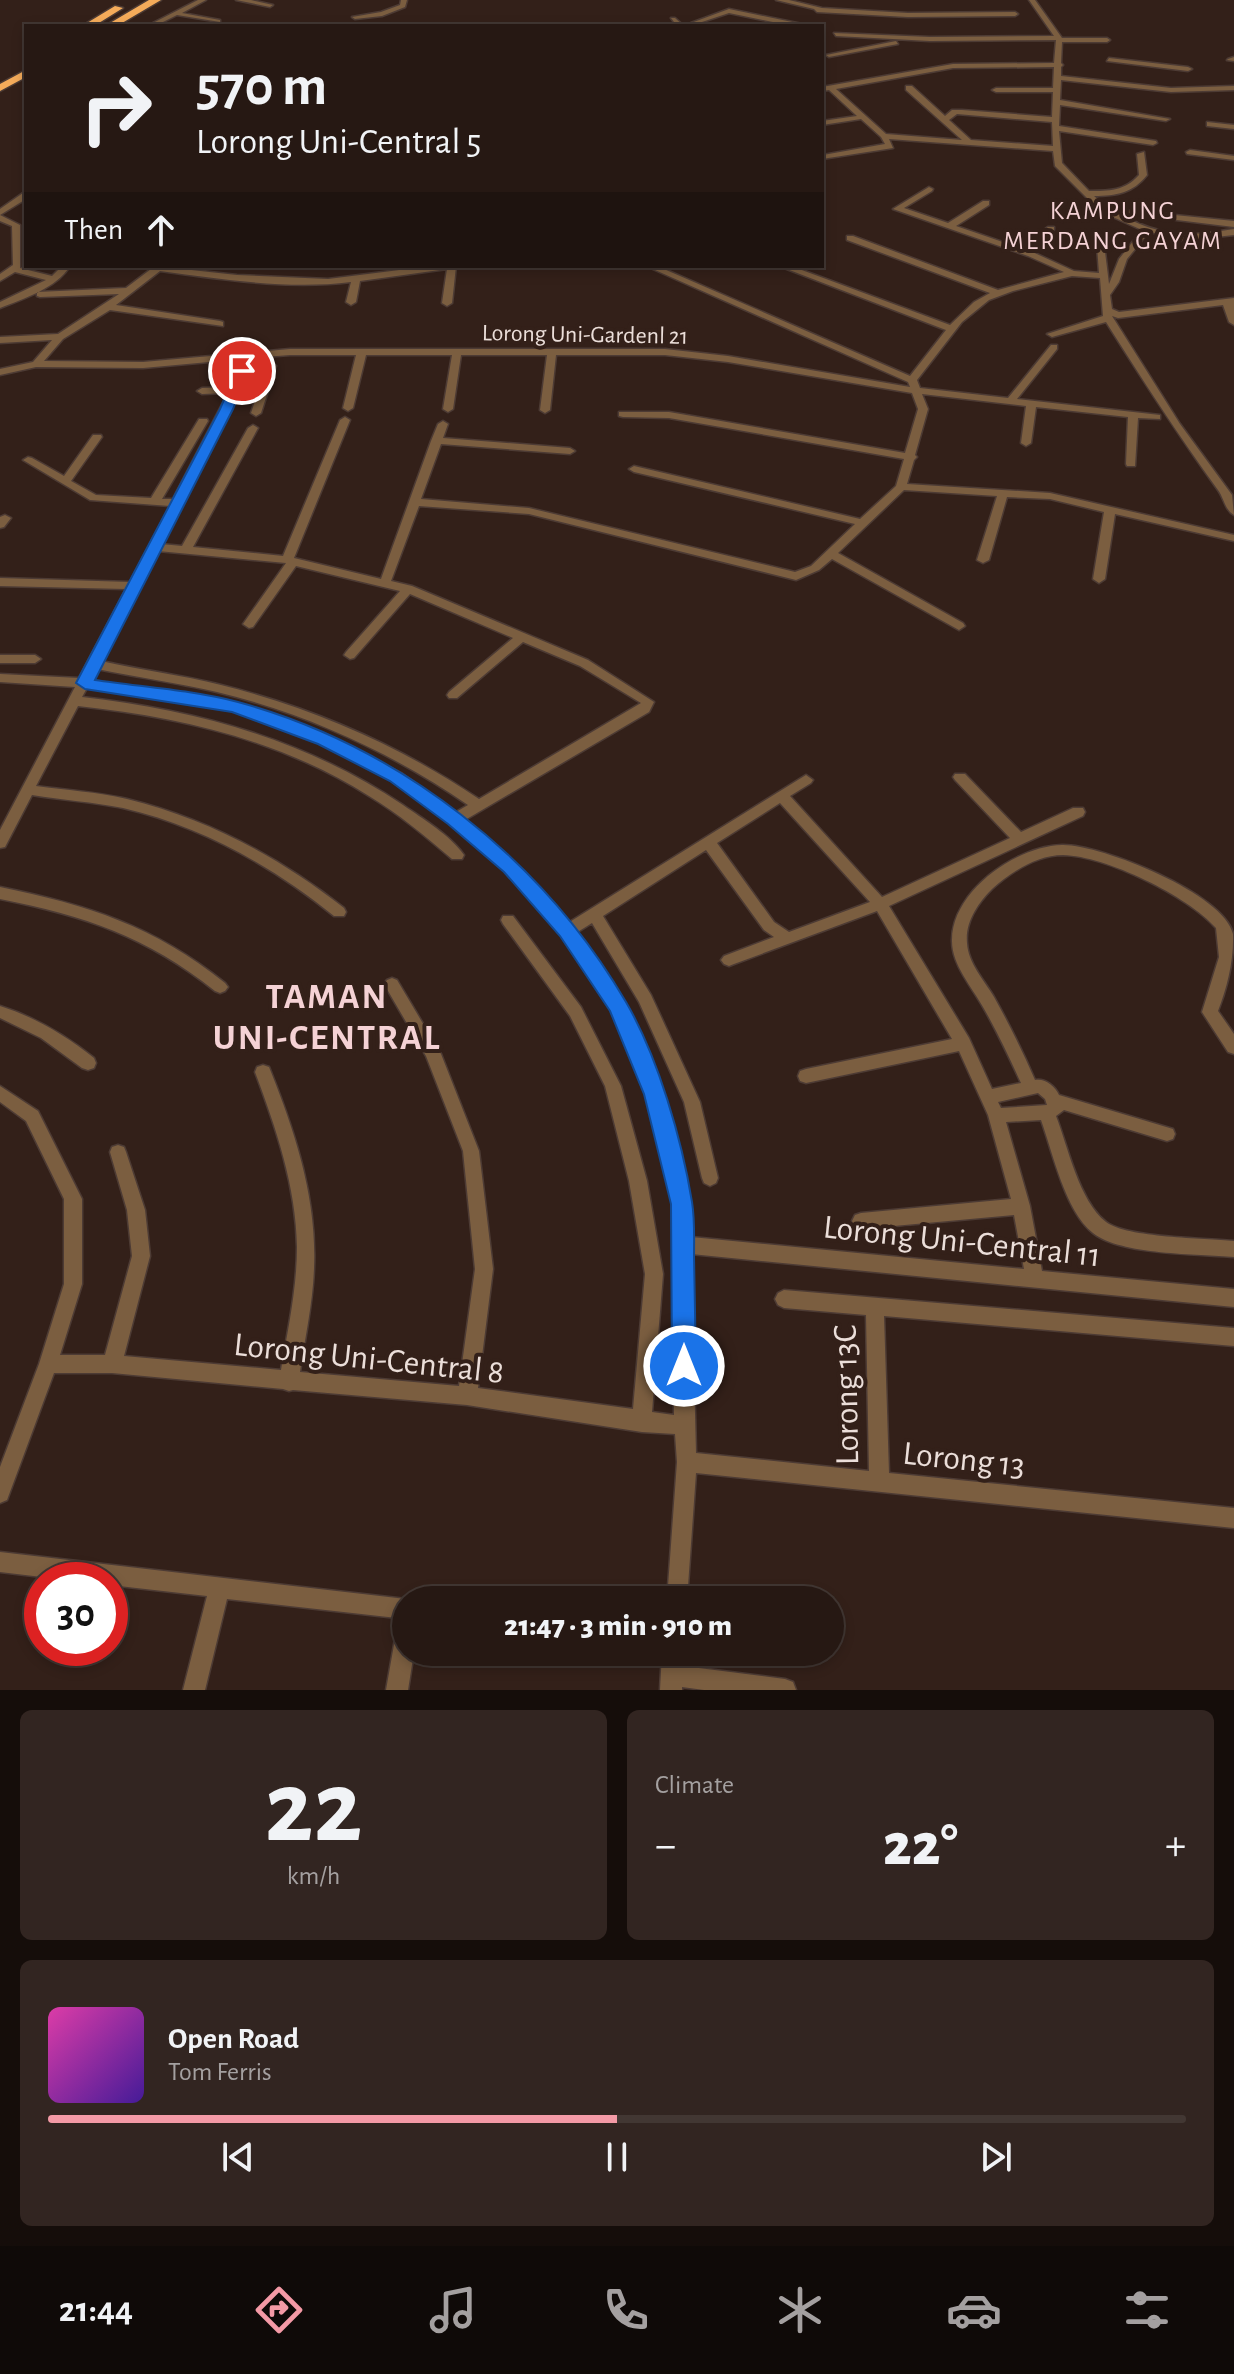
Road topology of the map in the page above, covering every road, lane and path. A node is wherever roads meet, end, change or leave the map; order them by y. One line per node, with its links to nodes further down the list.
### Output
1 (129, 0): 18 (highway)
2 (156, 0): 19 (highway)
3 (203, 0): 11 (street)
4 (239, 0): 9 (street)
5 (404, 0): 14 (street)
6 (779, 0): 10 (street)
7 (828, 0): 10 (street)
8 (1032, 0): 26 (street)
9 (270, 5)
10 (818, 9): 13 (street); 23 (street)
11 (174, 13): 16 (street); 20 (street)
12 (1015, 14): 13 (street)
13 (908, 15): 25 (street)
14 (355, 17)
15 (673, 19): 21 (street)
16 (218, 21)
17 (694, 23): 22 (street)
18 (90, 24)
19 (114, 24)
20 (154, 24)
21 (679, 24)
22 (792, 24)
23 (804, 24)
24 (836, 34): 25 (street)
25 (920, 38): 26 (street); 28 (street)
26 (1059, 39): 27 (street); 31 (street)
27 (1107, 40)
28 (829, 55)
29 (1109, 60): 32 (street)
30 (24, 62): 35 (highway)
31 (1060, 65): 36 (street); 38 (street)
32 (1176, 67): 33 (street); 42 (street)
33 (1188, 69)
34 (24, 74): 37 (highway)
35 (0, 75)
36 (1059, 78): 42 (street); 43 (street)
37 (0, 88)
38 (827, 88): 44 (street)
39 (909, 88): 46 (street)
40 (1234, 88): 42 (street)
41 (996, 90): 43 (street)
42 (1171, 90)
43 (1057, 96): 45 (street); 48 (street)
44 (862, 117): 47 (street); 51 (street)
45 (1166, 119)
46 (944, 120): 48 (street); 52 (street)
47 (824, 123)
48 (1055, 124): 53 (street); 54 (street)
49 (1210, 124): 50 (street)
50 (1234, 127)
51 (884, 136): 52 (street); 57 (street)
52 (967, 140): 54 (street)
53 (1153, 143)
54 (1057, 149): 60 (street)
55 (1190, 152): 58 (street)
56 (1141, 154): 60 (street)
57 (824, 157)
58 (1234, 158)
59 (929, 189): 68 (street)
60 (1086, 193): 70 (street)
61 (24, 197): 64 (street)
62 (986, 203): 68 (street)
63 (1128, 212): 67 (street)
64 (0, 215): 66 (street)
65 (24, 215): 66 (street)
66 (13, 222): 84 (street)
67 (1234, 224)
68 (950, 226): 76 (street)
69 (1051, 229): 76 (street)
70 (1147, 229): 72 (street); 94 (street)
71 (1234, 232): 72 (street)
72 (1185, 237): 74 (street)
73 (850, 238): 93 (street)
74 (1166, 239)
75 (1101, 246): 87 (street)
76 (1021, 251): 86 (street)
77 (65, 268): 89 (street)
78 (159, 268): 91 (street)
79 (169, 268): 90 (street)
80 (415, 268): 85 (street)
81 (452, 268): 97 (street)
82 (655, 268): 118 (street)
83 (788, 268): 103 (street)
84 (15, 269): 88 (street); 89 (street)
85 (378, 270): 90 (street)
86 (1072, 273): 87 (street); 93 (street)
87 (1104, 276): 94 (street)
88 (0, 278)
89 (54, 279): 98 (street)
90 (356, 279): 96 (street)
91 (131, 291): 92 (street); 99 (street)
92 (40, 294)
93 (1000, 294): 103 (street)
94 (1106, 295): 100 (street)
95 (1230, 301): 100 (street); 101 (street)
96 (351, 302)
97 (447, 303)
98 (0, 305)
99 (108, 307): 102 (street); 105 (street)
100 (1108, 315): 104 (street); 145 (street)
101 (1234, 322)
102 (220, 324)
103 (953, 329): 118 (street)
104 (1052, 334)
105 (60, 337): 106 (street); 112 (street)
106 (0, 340)
107 (1054, 347): 119 (street)
108 (362, 351): 109 (street, Lorong Uni-Gardenl 21); 110 (street, Lorong Uni-Gardenl 21); 152 (street)
109 (457, 353): 111 (street, Lorong Uni-Gardenl 21); 121 (street)
110 (249, 354): 112 (street, Lorong Uni-Gardenl 21); 116 (street)
111 (552, 356): 118 (street, Lorong Uni-Gardenl 21); 122 (street)
112 (36, 364): 114 (street, Lorong Uni-Gardenl 21)
113 (271, 366): 117 (street)
114 (0, 372)
115 (195, 377): 116 (street)
116 (235, 388): 117 (street); 143 (street)
117 (264, 389): 123 (street)
118 (917, 390): 119 (street); 134 (street)
119 (1012, 399): 120 (street)
120 (1032, 402): 125 (street); 132 (street)
121 (448, 409)
122 (545, 410)
123 (256, 413)
124 (623, 414): 134 (street)
125 (1133, 414): 126 (street); 136 (street)
126 (1156, 417)
127 (203, 421): 141 (street)
128 (443, 424): 131 (street)
129 (253, 428): 149 (street)
130 (97, 437): 138 (street)
131 (436, 441): 133 (street); 142 (street)
132 (1026, 443)
133 (570, 451)
134 (912, 457): 139 (street)
135 (28, 460): 138 (street)
136 (1131, 464)
137 (634, 469): 146 (street)
138 (65, 482): 141 (street)
139 (901, 487): 140 (street); 146 (street)
140 (1003, 493): 144 (street); 151 (street)
141 (155, 501): 143 (street)
142 (413, 502): 150 (street); 155 (street)
143 (178, 503): 148 (street)
144 (1110, 508): 147 (street); 153 (street)
145 (1234, 512)
146 (863, 523): 150 (street)
147 (1234, 538)
148 (153, 547): 149 (street); 156 (street)
149 (187, 548): 152 (street)
150 (830, 553): 159 (street)
151 (983, 560)
152 (290, 561): 155 (street); 158 (street)
153 (1099, 579)
154 (0, 582): 156 (street)
155 (385, 583): 157 (street)
156 (133, 586): 164 (street)
157 (408, 589): 160 (street); 161 (street)
158 (249, 624)
159 (959, 626)
160 (523, 636): 167 (street); 173 (street)
161 (350, 655)
162 (0, 659): 163 (street)
163 (35, 659)
164 (93, 664): 166 (street); 173 (street)
165 (0, 678): 166 (street)
166 (85, 683): 168 (street); 175 (street)
167 (453, 695)
168 (76, 701): 171 (street); 179 (street)
169 (960, 777): 176 (street)
170 (806, 780): 172 (street)
171 (28, 790): 177 (street); 182 (street)
172 (782, 796): 178 (street); 181 (street)
173 (478, 805): 175 (street)
174 (1078, 812): 176 (street)
175 (455, 819): 185 (street)
176 (1018, 838): 181 (street)
177 (0, 843)
178 (709, 843): 183 (street); 186 (street)
179 (457, 855)
180 (0, 893): 189 (street)
181 (880, 904): 186 (street); 191 (street)
182 (339, 912)
183 (594, 914): 185 (street); 203 (street)
184 (508, 920): 217 (street)
185 (567, 931): 206 (street)
186 (789, 939): 187 (street)
187 (729, 960)
188 (392, 984): 216 (street)
189 (220, 987)
190 (0, 1012): 193 (street)
191 (963, 1043): 195 (street); 198 (street)
192 (1234, 1047): 196 (street)
193 (88, 1063)
194 (263, 1072): 215 (street)
195 (806, 1076)
196 (1030, 1086): 198 (street); 199 (street)
197 (0, 1093): 213 (street)
198 (987, 1097): 200 (street)
199 (1051, 1106): 200 (street); 201 (street); 207 (street)
200 (996, 1115): 204 (street)
201 (1167, 1134)
202 (118, 1152): 214 (street)
203 (710, 1178)
204 (1021, 1206): 205 (street); 208 (street)
205 (861, 1221)
206 (684, 1245): 208 (street, Lorong Uni-Central 11); 218 (street)
207 (1234, 1249)
208 (1035, 1280): 209 (street, Lorong Uni-Central 11)
209 (1234, 1298)
210 (784, 1299): 211 (street, Lorong 13C)
211 (875, 1306): 212 (street, Lorong 13C); 220 (street, Lorong 13C)
212 (1234, 1337)
213 (48, 1364): 214 (street, Lorong Uni-Central 8); 221 (street)
214 (112, 1364): 215 (street, Lorong Uni-Central 8)
215 (289, 1382): 216 (street, Lorong Uni-Central 8)
216 (467, 1396): 217 (street, Lorong Uni-Central 8)
217 (642, 1422): 218 (street, Lorong Uni-Central 8)
218 (684, 1426): 219 (street)
219 (687, 1462): 220 (street, Lorong 13); 224 (street)
220 (879, 1482): 222 (street, Lorong 13)
221 (0, 1493)
222 (1234, 1518)
223 (0, 1562): 225 (street)
224 (678, 1586)
225 (219, 1589): 226 (street); 229 (street)
226 (392, 1608)
227 (401, 1666): 230 (street)
228 (671, 1682): 231 (street)
229 (194, 1690)
230 (397, 1690)
231 (785, 1690)

